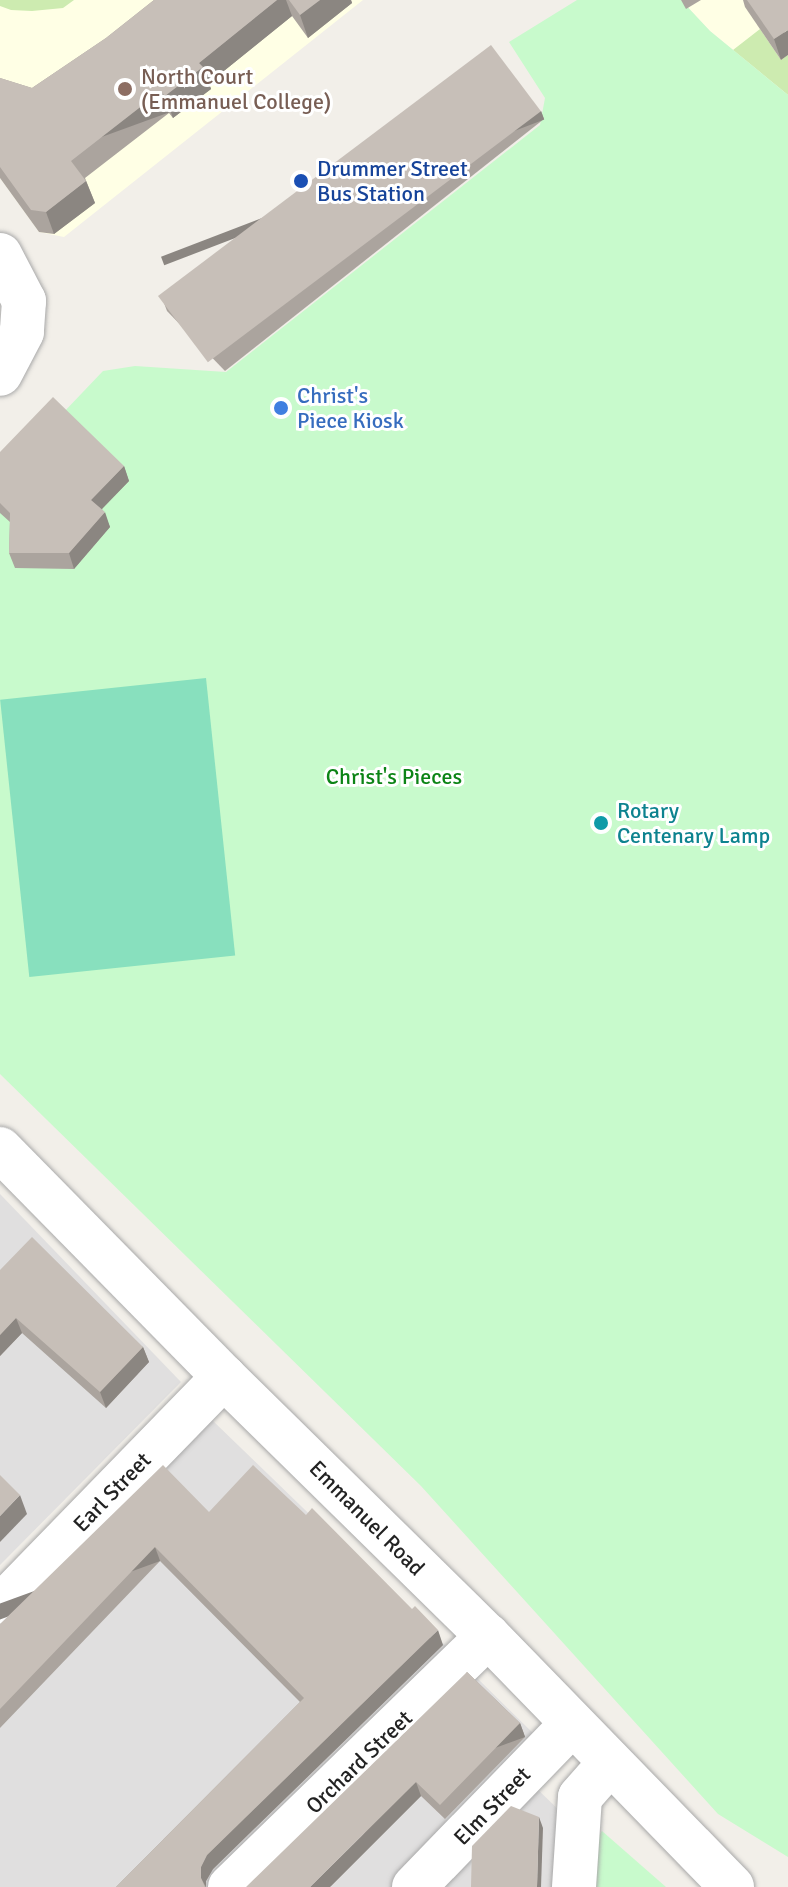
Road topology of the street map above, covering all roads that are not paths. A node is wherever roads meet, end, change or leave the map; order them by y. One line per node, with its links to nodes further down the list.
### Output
1 (0, 255): 2 (street)
2 (0, 374)
3 (0, 1149): 4 (street, Emmanuel Road)
4 (224, 1377): 5 (street, Earl Street); 6 (street, Emmanuel Road)
5 (0, 1607)
6 (488, 1636): 7 (street, Emmanuel Road); 9 (street, Orchard Street)
7 (571, 1725): 8 (street, Emmanuel Road); 10 (street, Elm Street)
8 (609, 1764): 11 (street); 12 (street, Emmanuel Road)
9 (230, 1887)
10 (414, 1887)
11 (574, 1887)
12 (732, 1887)

